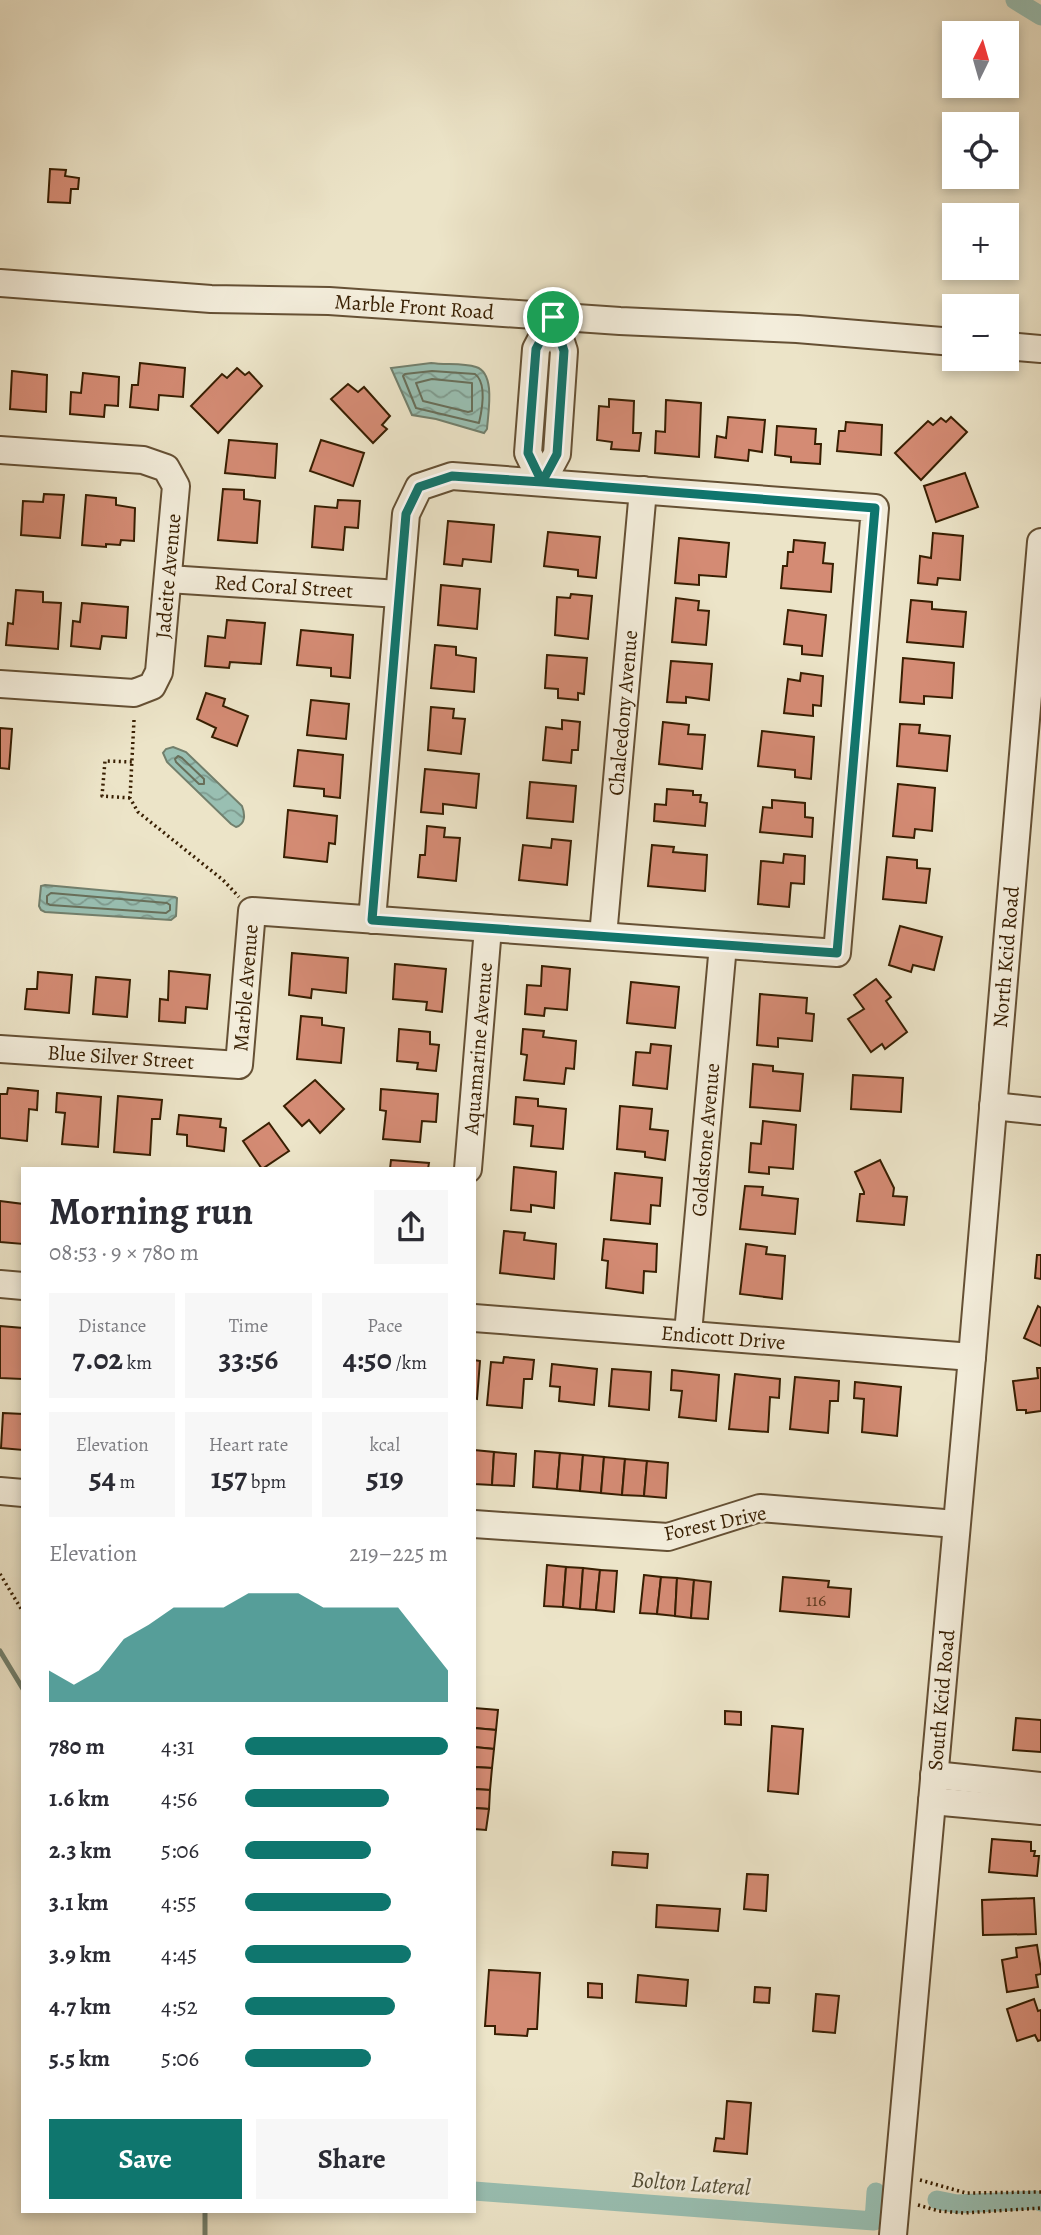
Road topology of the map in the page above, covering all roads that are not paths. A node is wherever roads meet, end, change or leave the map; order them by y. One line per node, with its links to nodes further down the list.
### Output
1 (0, 283): 2 (street, Marble Front Road)
2 (553, 317): 3 (street, Marble Front Road); 7 (street)
3 (942, 341)
4 (1019, 347): 5 (street)
5 (1041, 349)
6 (0, 450): 10 (street, Jadeite Avenue)
7 (542, 482): 8 (street); 11 (street)
8 (643, 490): 15 (street, Chalcedony Avenue); 16 (street)
9 (1041, 542): 19 (street, North Kcid Road)
10 (168, 579): 11 (street, Red Coral Street); 12 (street, Jadeite Avenue)
11 (399, 594): 13 (street)
12 (0, 684)
13 (372, 920): 14 (street); 18 (street, Marble Avenue)
14 (488, 928): 15 (street); 22 (street, Aquamarine Avenue)
15 (603, 936): 16 (street)
16 (723, 945): 26 (street, Goldstone Avenue)
17 (0, 1049): 18 (street, Blue Silver Street)
18 (239, 1065)
19 (993, 1106): 20 (street); 21 (street, North Kcid Road)
20 (1041, 1111)
21 (988, 1165): 27 (street, South Kcid Road)
22 (468, 1167)
23 (0, 1284): 24 (street)
24 (21, 1286)
25 (476, 1318): 26 (street, Endicott Drive)
26 (688, 1333): 27 (street, Endicott Drive)
27 (972, 1357): 31 (street, South Kcid Road)
28 (0, 1491): 29 (street)
29 (21, 1493)
30 (476, 1524): 31 (street, Forest Drive)
31 (957, 1524): 33 (street, South Kcid Road)
32 (1041, 1786): 33 (street)
33 (933, 1788): 34 (street); 35 (street, South Kcid Road)
34 (1041, 1811)
35 (893, 2235)

